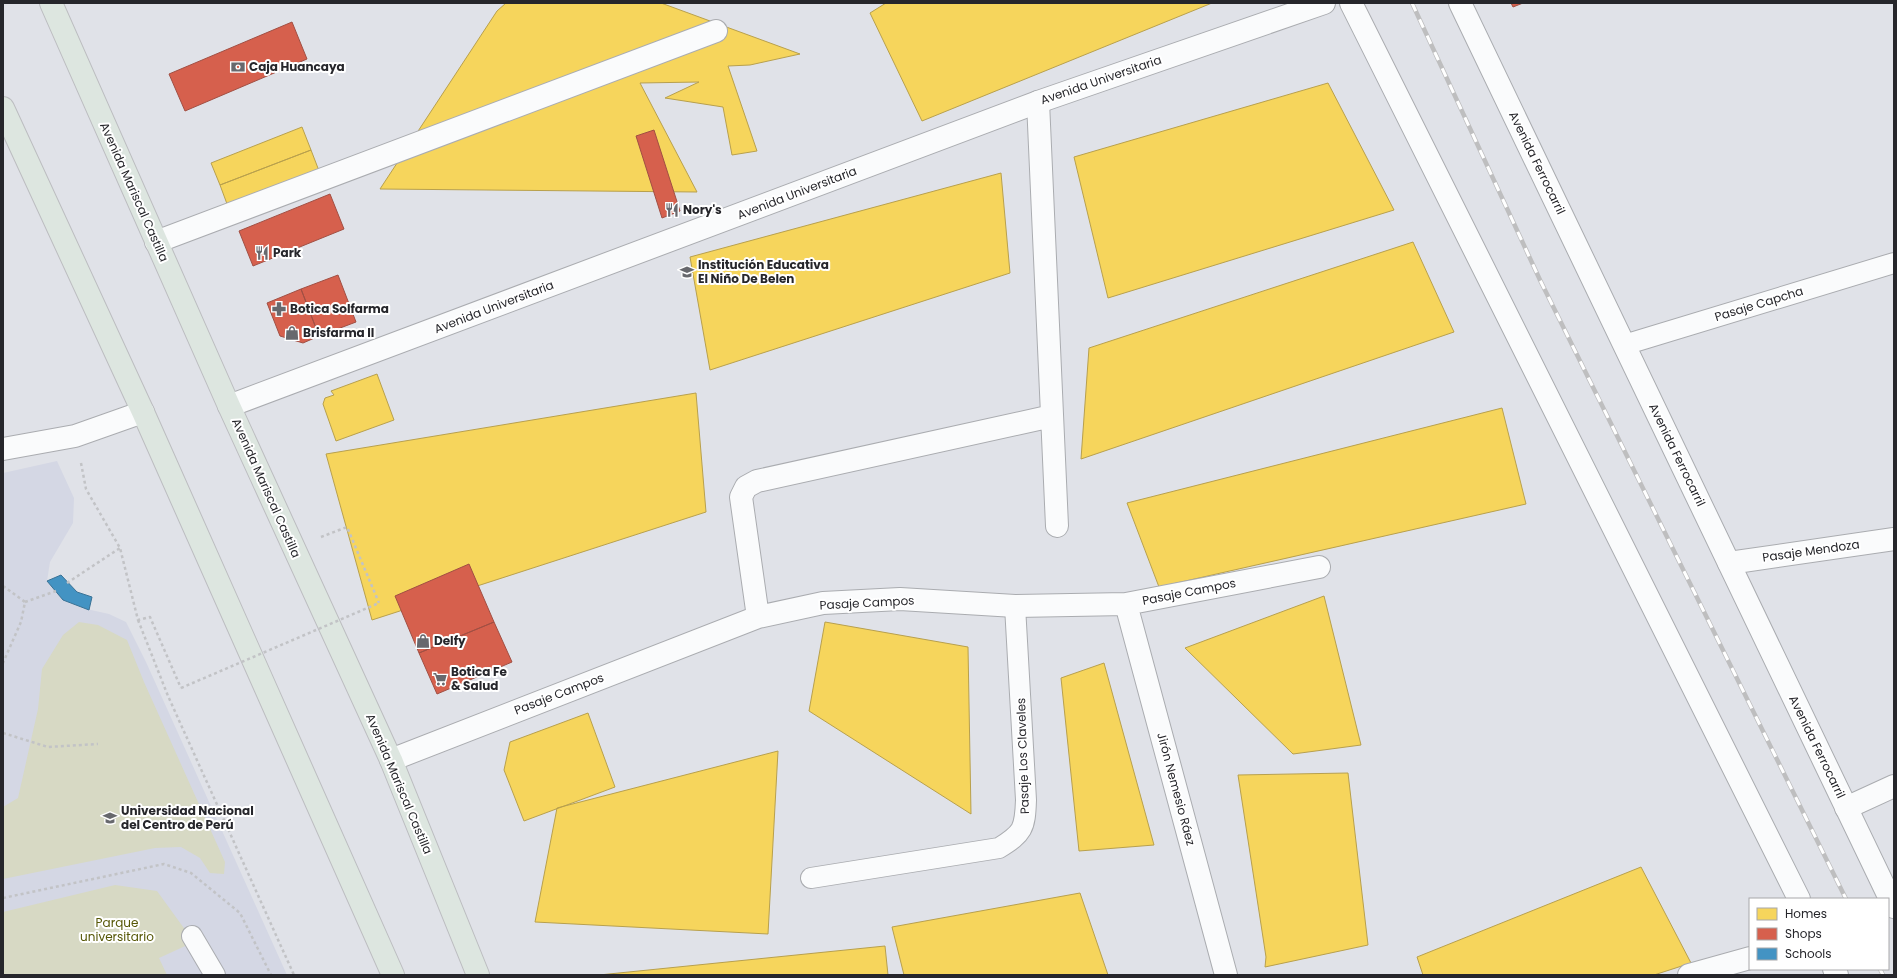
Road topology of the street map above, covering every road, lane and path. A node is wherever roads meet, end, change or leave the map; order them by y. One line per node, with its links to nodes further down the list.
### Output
1 (51, 3): 8 (highway, Avenida Mariscal Castilla)
2 (1324, 3): 6 (street, Avenida Universitaria)
3 (1351, 3): 38 (street)
4 (1460, 3): 10 (street, Avenida Ferrocarril)
5 (716, 31): 8 (street)
6 (1038, 102): 11 (street, Avenida Universitaria); 13 (street)
7 (3, 108): 12 (highway)
8 (156, 242): 11 (highway, Avenida Mariscal Castilla)
9 (1894, 263): 10 (lane, Pasaje Capcha)
10 (1624, 345): 20 (street, Avenida Ferrocarril)
11 (229, 406): 33 (highway, Avenida Mariscal Castilla)
12 (143, 412): 14 (street); 45 (highway)
13 (1052, 416): 16 (street); 28 (street)
14 (74, 436): 15 (street); 19 (path)
15 (3, 449)
16 (1057, 526)
17 (347, 527): 29 (path, bridge)
18 (1894, 539): 20 (street, Pasaje Mendoza)
19 (120, 548): 22 (path); 29 (path)
20 (1729, 563): 35 (street, Avenida Ferrocarril)
21 (1319, 567): 26 (street, Pasaje Campos)
22 (68, 583)
23 (3, 586): 25 (path)
24 (56, 591): 25 (path)
25 (25, 602): 30 (path)
26 (1126, 604): 27 (street, Pasaje Campos); 47 (street, Jirón Nemesio Ráez)
27 (1015, 606): 28 (street, Pasaje Campos); 36 (lane, Pasaje Los Claveles)
28 (758, 617): 33 (street, Pasaje Campos)
29 (138, 620): 44 (path)
30 (3, 663)
31 (3, 732): 32 (path)
32 (98, 744)
33 (391, 760): 46 (highway, Avenida Mariscal Castilla)
34 (1894, 786): 35 (street)
35 (1846, 808): 39 (street, Avenida Ferrocarril)
36 (811, 878)
37 (3, 898): 43 (path)
38 (1798, 898)
39 (1894, 907)
40 (192, 936): 42 (lane)
41 (1749, 958): 48 (street)
42 (215, 975)
43 (271, 975)
44 (294, 975)
45 (393, 975)
46 (478, 975)
47 (1226, 975)
48 (1689, 975)

